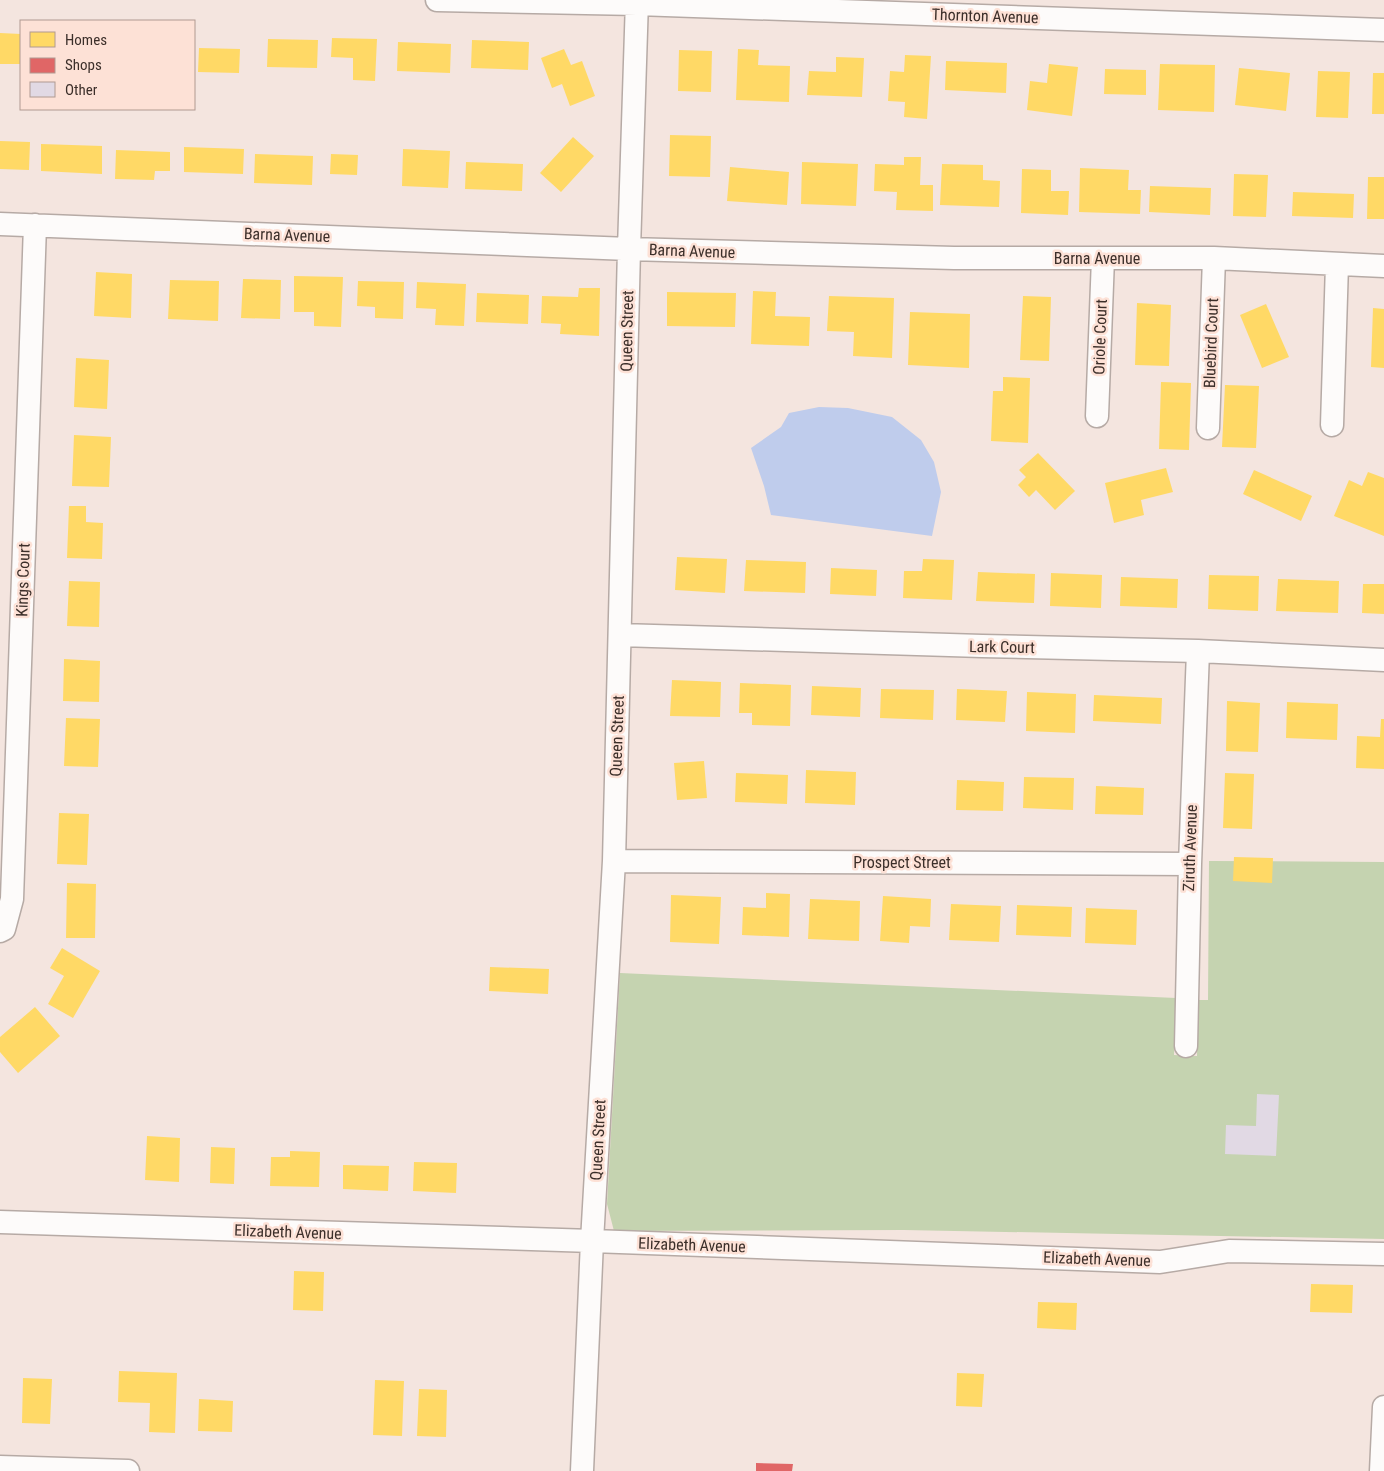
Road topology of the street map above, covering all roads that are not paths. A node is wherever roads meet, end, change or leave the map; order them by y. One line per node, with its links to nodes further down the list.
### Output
1 (437, 0): 2 (street, Thornton Avenue)
2 (637, 2): 3 (street, Thornton Avenue); 6 (street, Queen Street)
3 (1384, 30)
4 (0, 224): 5 (street, Barna Avenue)
5 (35, 225): 6 (street, Barna Avenue); 19 (street, Kings Court)
6 (629, 249): 7 (street, Barna Avenue); 14 (street, Queen Street)
7 (1103, 258): 8 (street, Barna Avenue); 11 (street, Oriole Court)
8 (1214, 258): 9 (street, Barna Avenue); 13 (street, Bluebird Court)
9 (1337, 264): 10 (street, Barna Avenue); 12 (street)
10 (1384, 266)
11 (1097, 416)
12 (1332, 425)
13 (1208, 428)
14 (620, 635): 15 (street, Lark Court); 17 (street, Queen Street)
15 (1198, 651): 16 (street, Lark Court); 18 (street, Ziruth Avenue)
16 (1384, 660)
17 (614, 861): 18 (street, Prospect Street); 22 (street, Queen Street)
18 (1190, 864): 20 (street, Ziruth Avenue)
19 (0, 931)
20 (1186, 1046)
21 (0, 1222): 22 (street, Elizabeth Avenue)
22 (592, 1241): 23 (street, Elizabeth Avenue); 27 (street, Queen Street)
23 (1384, 1254)
24 (1384, 1407): 28 (street)
25 (0, 1467): 26 (street)
26 (128, 1471)
27 (582, 1471)
28 (1381, 1471)

